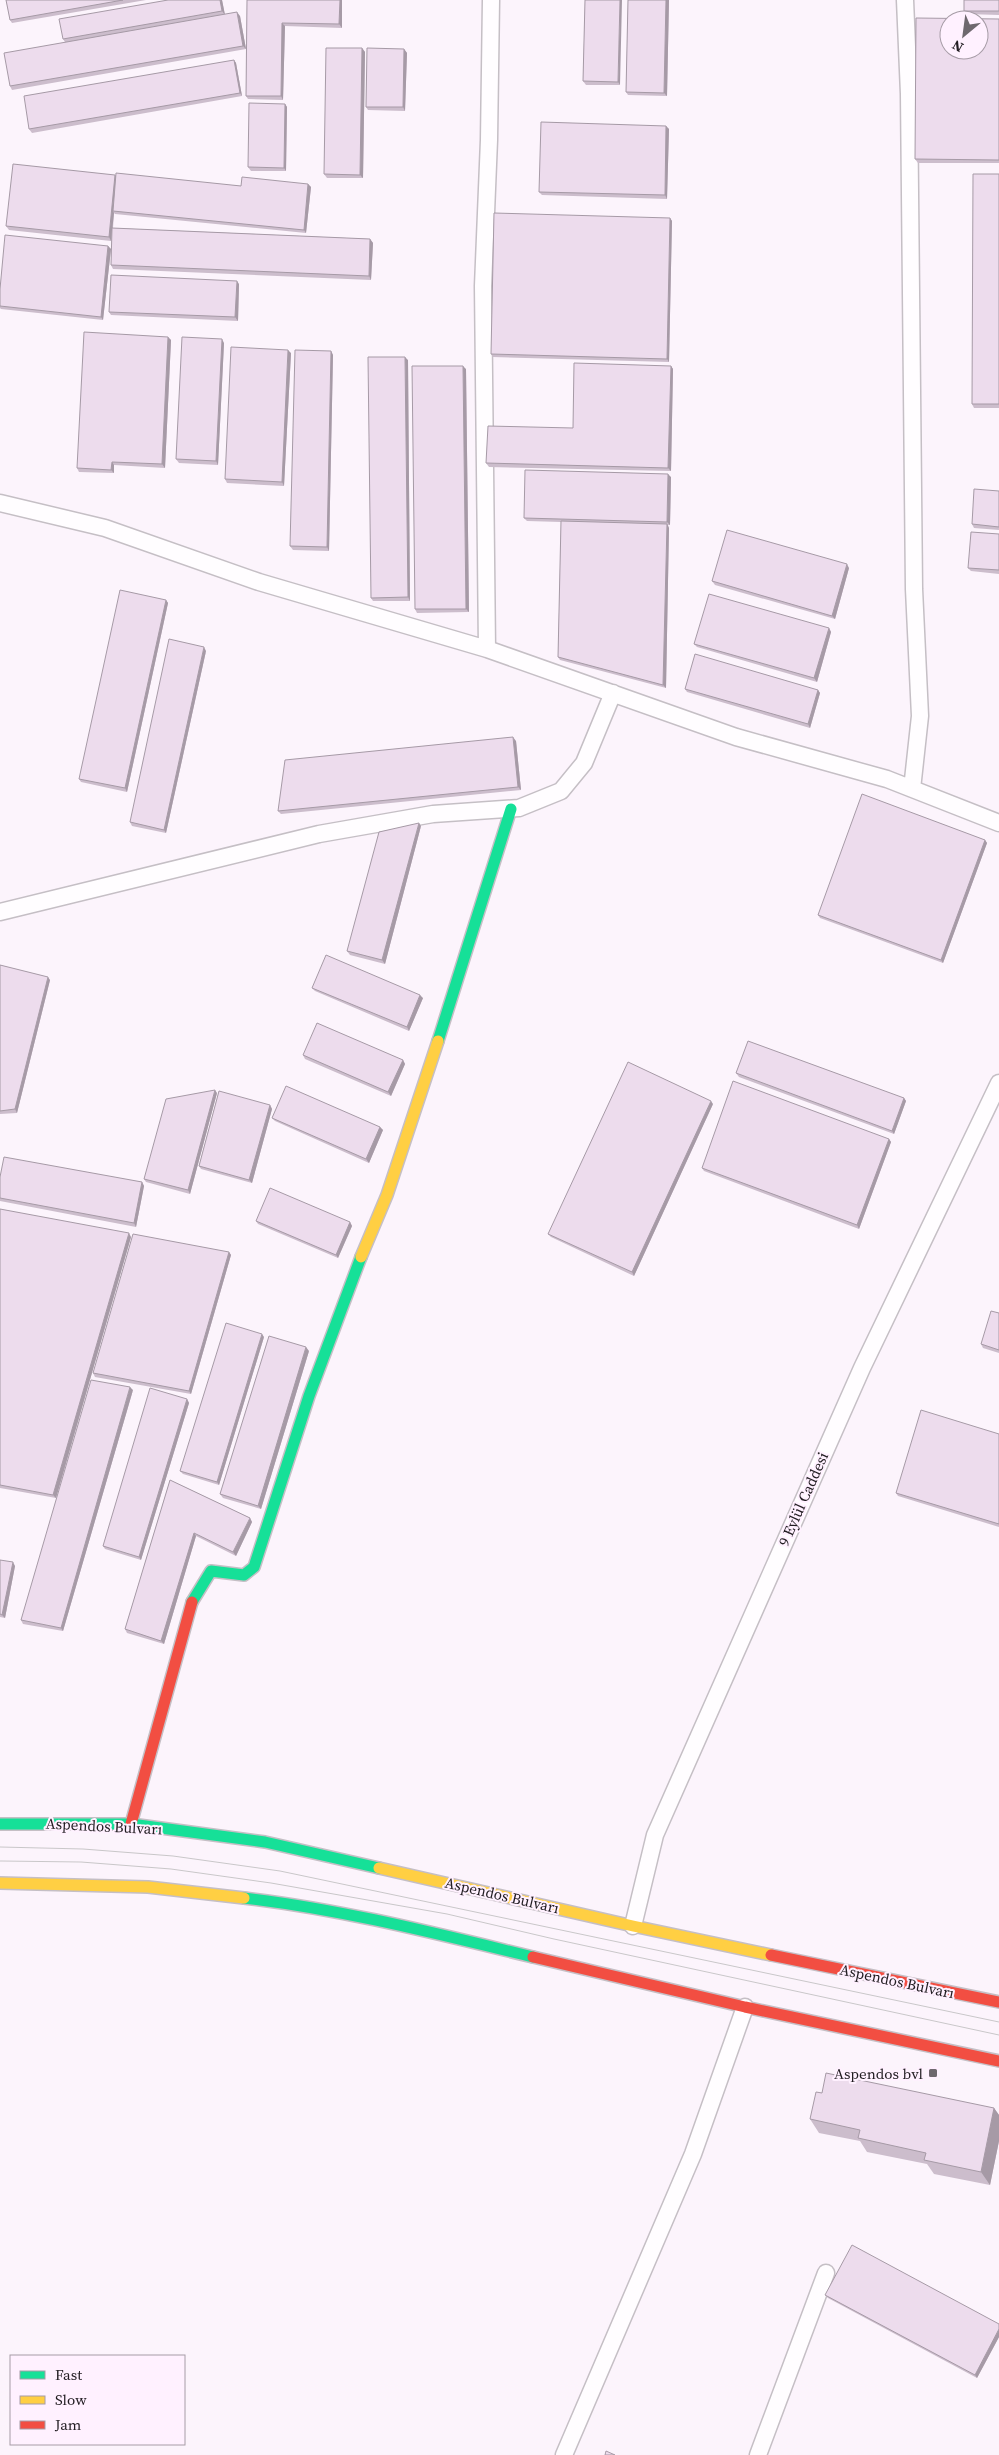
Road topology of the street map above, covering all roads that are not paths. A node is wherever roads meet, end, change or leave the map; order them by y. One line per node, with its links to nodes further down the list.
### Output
1 (492, 0): 4 (street)
2 (905, 0): 6 (street)
3 (0, 502): 4 (street)
4 (486, 648): 5 (street)
5 (613, 694): 6 (street); 7 (street)
6 (912, 789): 8 (street)
7 (511, 809): 9 (street); 12 (main road)
8 (999, 823)
9 (0, 912)
10 (999, 1083): 14 (street, 9 Eylül Caddesi)
11 (0, 1824): 12 (main road, Aspendos Bulvarı)
12 (130, 1824): 14 (main road, Aspendos Bulvarı)
13 (0, 1883): 16 (main road)
14 (633, 1926): 15 (main road, Aspendos Bulvarı)
15 (999, 2002)
16 (745, 2007): 17 (main road); 19 (street)
17 (999, 2061)
18 (826, 2273): 20 (street)
19 (564, 2455)
20 (758, 2455)

